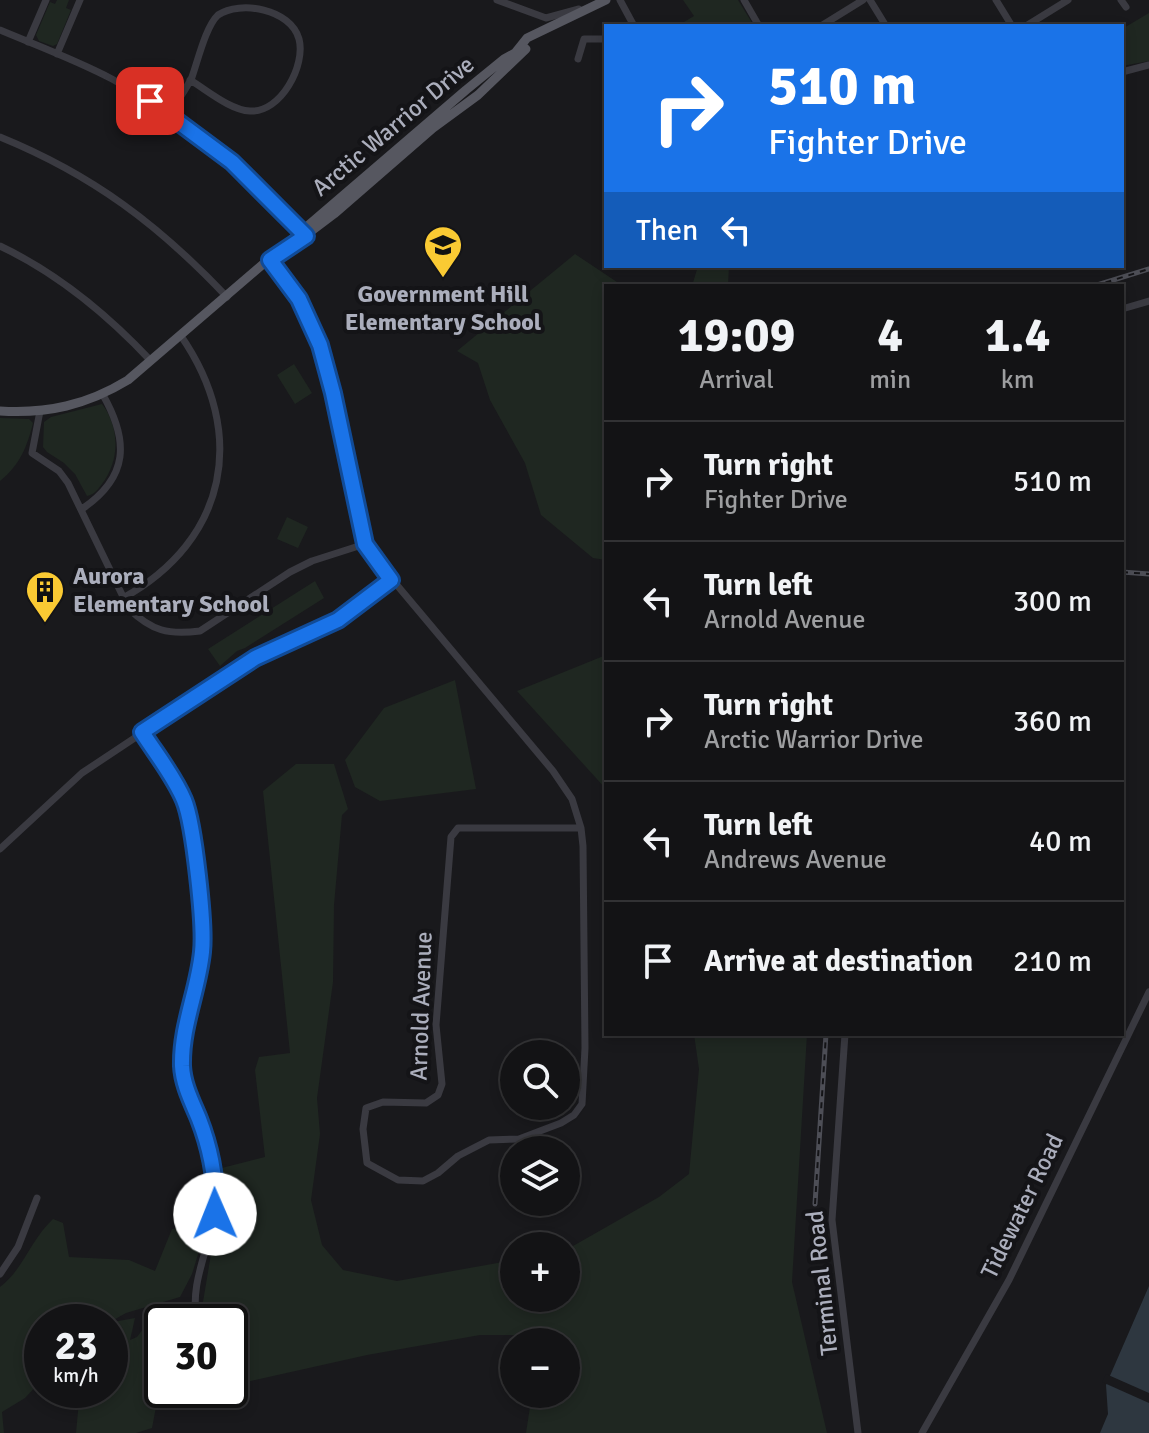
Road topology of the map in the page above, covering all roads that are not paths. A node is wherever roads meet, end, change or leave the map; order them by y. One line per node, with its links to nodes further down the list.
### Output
1 (46, 0): 20 (street)
2 (80, 0): 21 (street)
3 (497, 0): 11 (street)
4 (606, 0): 11 (main road, Arctic Warrior Drive)
5 (620, 0): 12 (street)
6 (744, 0): 13 (street)
7 (863, 0): 14 (street)
8 (870, 0): 15 (street)
9 (996, 0): 16 (street)
10 (1068, 0): 17 (street)
11 (596, 5): 28 (main road, Arctic Warrior Drive)
12 (633, 24)
13 (758, 24)
14 (824, 24)
15 (885, 24)
16 (1011, 24)
17 (1029, 24)
18 (0, 30): 20 (street)
19 (604, 39): 22 (street)
20 (28, 42): 21 (street)
21 (57, 54): 26 (street)
22 (578, 59)
23 (1149, 65): 24 (street)
24 (1124, 71)
25 (190, 80): 25 (street); 26 (street)
26 (169, 113): 28 (street)
27 (0, 137): 31 (street)
28 (305, 236): 30 (main road, Arctic Warrior Drive)
29 (0, 246): 35 (street)
30 (270, 260): 31 (main road, Arctic Warrior Drive); 40 (street, Arnold Avenue)
31 (227, 297): 34 (main road, Arctic Warrior Drive)
32 (1149, 301): 33 (street)
33 (1124, 308)
34 (181, 336): 35 (main road, Arctic Warrior Drive); 42 (street)
35 (151, 361): 36 (main road, Arctic Warrior Drive)
36 (103, 395): 38 (main road, Arctic Warrior Drive); 39 (street)
37 (0, 411): 38 (main road, Arctic Warrior Drive)
38 (40, 411): 39 (street)
39 (82, 509): 42 (street)
40 (365, 544): 41 (street, Arnold Avenue); 42 (street)
41 (391, 580): 43 (street); 44 (street, Arnold Avenue)
42 (123, 598)
43 (142, 732): 45 (street); 50 (street)
44 (581, 828): 44 (street, Arnold Avenue)
45 (0, 849)
46 (1149, 992): 52 (street, Tidewater Road)
47 (845, 1036): 51 (street, Terminal Road)
48 (37, 1198): 49 (street)
49 (0, 1274)
50 (194, 1304)
51 (858, 1433)
52 (922, 1433)

